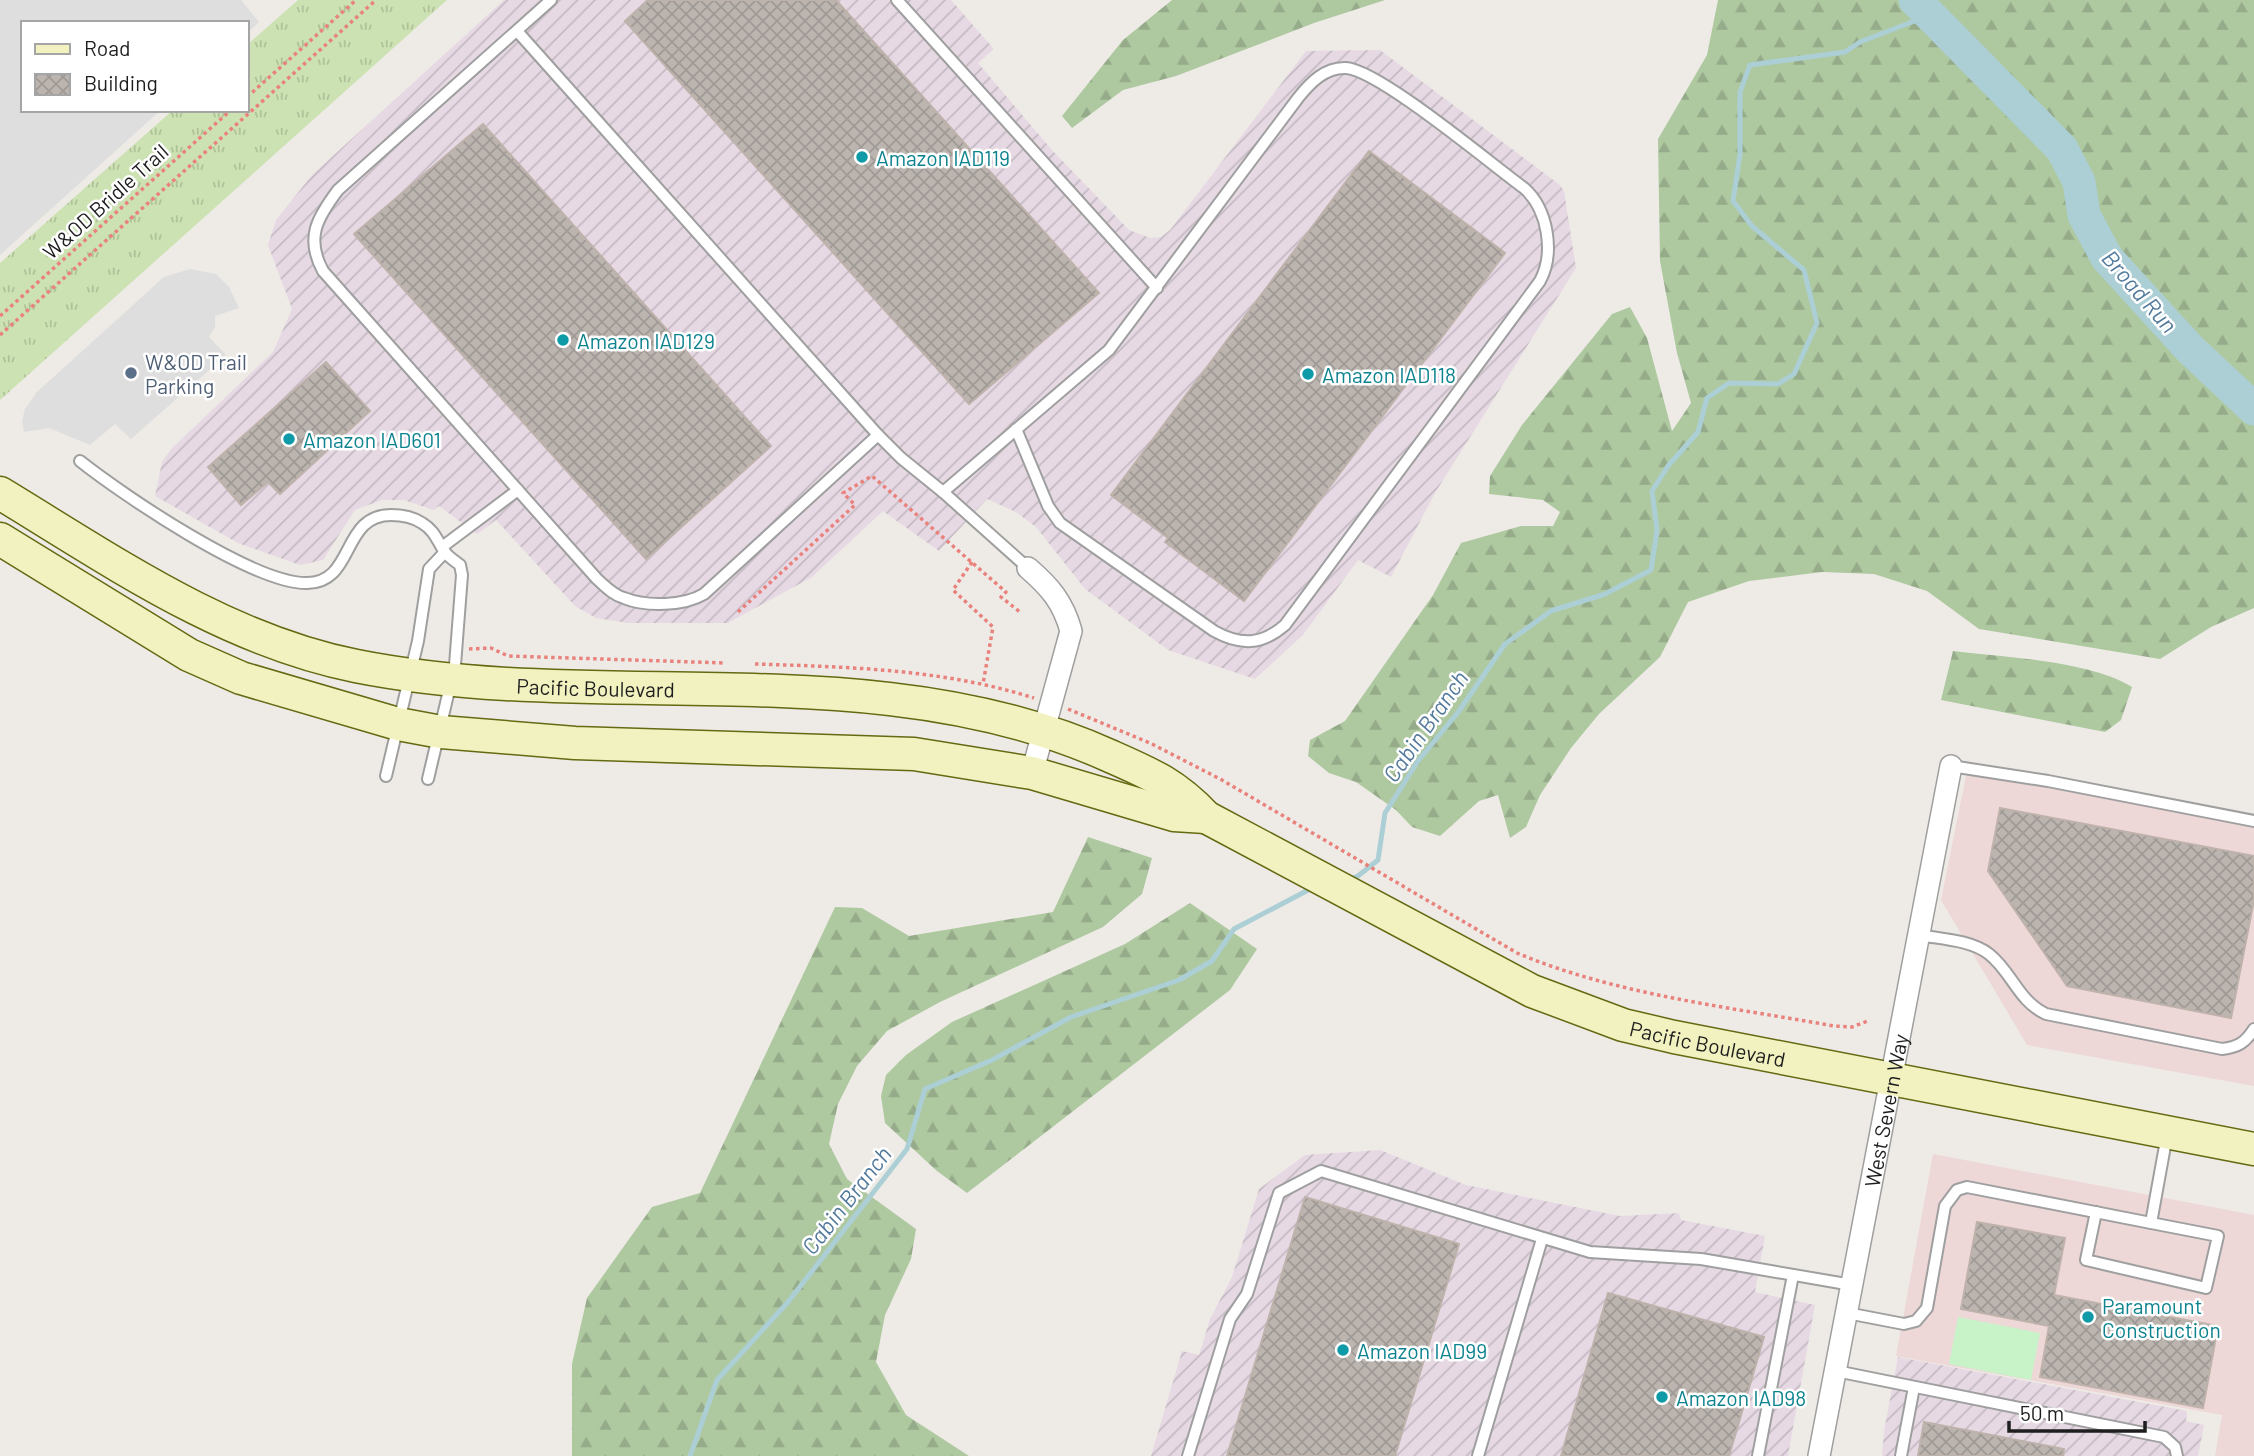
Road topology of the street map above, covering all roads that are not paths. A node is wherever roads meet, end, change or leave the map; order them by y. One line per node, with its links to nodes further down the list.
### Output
1 (551, 0): 3 (lane)
2 (897, 0): 4 (lane)
3 (517, 31): 6 (lane); 8 (lane)
4 (1157, 288): 5 (lane); 5 (lane)
5 (1016, 429): 9 (lane)
6 (878, 435): 8 (lane); 9 (lane)
7 (80, 461): 12 (lane)
8 (518, 490): 12 (lane)
9 (943, 492): 13 (lane)
10 (0, 493): 15 (main road, Pacific Boulevard)
11 (0, 539): 17 (main road, Pacific Boulevard)
12 (444, 550): 14 (lane); 15 (lane)
13 (1028, 568): 16 (street)
14 (455, 664): 15 (main road, Pacific Boulevard); 16 (main road, Pacific Boulevard); 18 (lane)
15 (410, 674): 17 (lane)
16 (1049, 717): 20 (street); 23 (main road, Pacific Boulevard)
17 (398, 724): 18 (main road, Pacific Boulevard); 21 (lane)
18 (441, 732): 20 (main road, Pacific Boulevard); 22 (lane)
19 (1951, 766): 24 (lane); 25 (street, West Severn Way)
20 (1032, 773): 23 (main road, Pacific Boulevard)
21 (386, 776)
22 (428, 779)
23 (1206, 817): 27 (main road, Pacific Boulevard)
24 (2254, 821)
25 (1919, 935): 26 (lane); 27 (street, West Severn Way)
26 (2254, 1029)
27 (1892, 1079): 28 (main road, Pacific Boulevard); 34 (street, West Severn Way)
28 (2167, 1132): 29 (main road, Pacific Boulevard); 31 (lane)
29 (2254, 1149)
30 (2096, 1212): 31 (lane); 31 (lane); 35 (lane)
31 (2151, 1223)
32 (1542, 1239): 33 (lane); 38 (lane); 39 (lane)
33 (1793, 1275): 34 (lane); 40 (lane)
34 (1852, 1285): 35 (street, West Severn Way)
35 (1847, 1313): 36 (street, West Severn Way)
36 (1836, 1371): 37 (lane); 41 (street, West Severn Way)
37 (1914, 1387): 42 (lane); 43 (lane)
38 (1188, 1456)
39 (1478, 1456)
40 (1758, 1456)
41 (1819, 1456)
42 (1901, 1456)
43 (2177, 1456)

